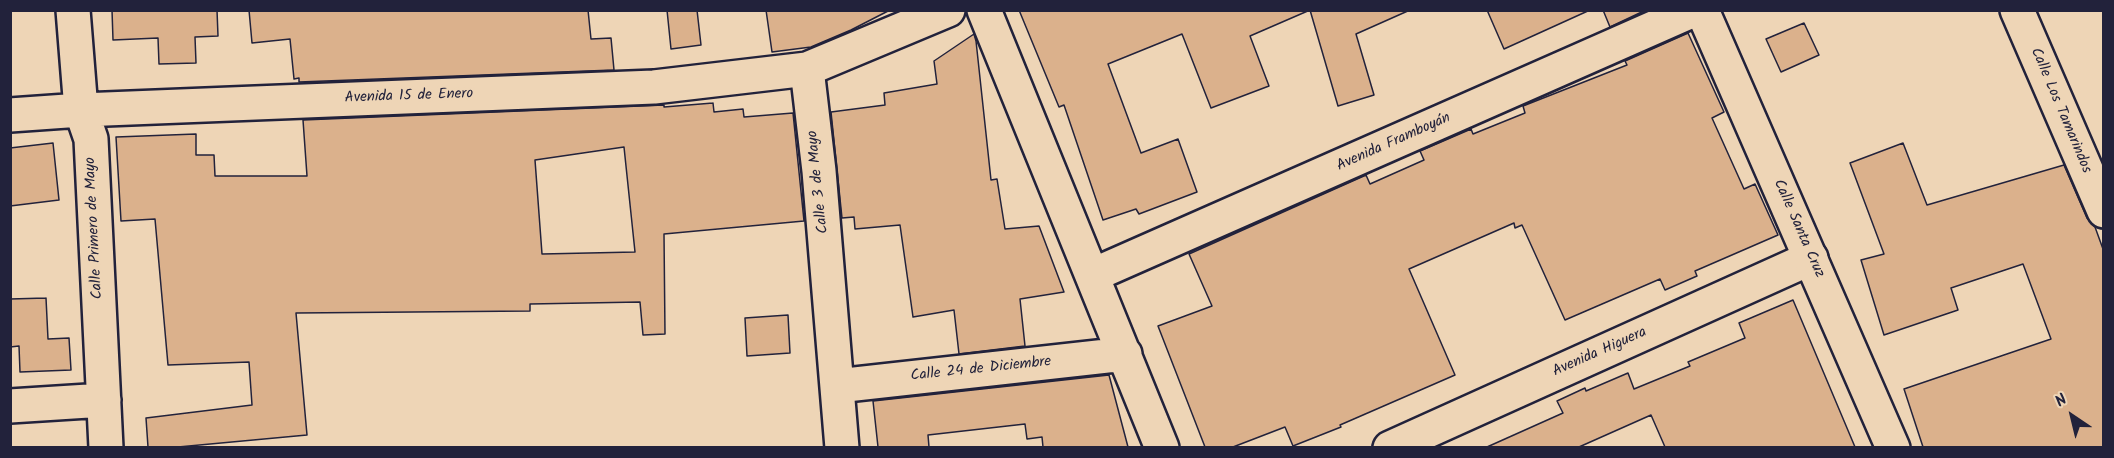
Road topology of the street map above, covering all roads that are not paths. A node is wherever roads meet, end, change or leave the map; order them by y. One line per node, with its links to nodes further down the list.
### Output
1 (73, 10): 8 (street, Calle Primero de Mayo)
2 (948, 10): 7 (street)
3 (984, 10): 12 (street)
4 (1694, 10): 12 (street, Avenida Framboyán)
5 (1702, 10): 11 (street, Calle Santa Cruz)
6 (2018, 10): 10 (street, Calle Los Tamarindos)
7 (807, 69): 8 (street, Avenida 15 de Enero); 14 (street, Calle 3 de Mayo)
8 (81, 110): 9 (street, Avenida 15 de Enero); 15 (street, Calle Primero de Mayo)
9 (10, 115)
10 (2103, 211)
11 (1811, 258): 20 (street, Avenida Higuera); 21 (street, Calle Santa Cruz)
12 (1093, 275): 13 (street)
13 (1125, 354): 14 (street, Calle 24 de Diciembre); 19 (street)
14 (837, 386): 18 (street, Calle 3 de Mayo)
15 (104, 400): 16 (street); 17 (street, Calle Primero de Mayo)
16 (10, 406)
17 (106, 447)
18 (842, 447)
19 (1162, 447)
20 (1390, 447)
21 (1893, 447)

